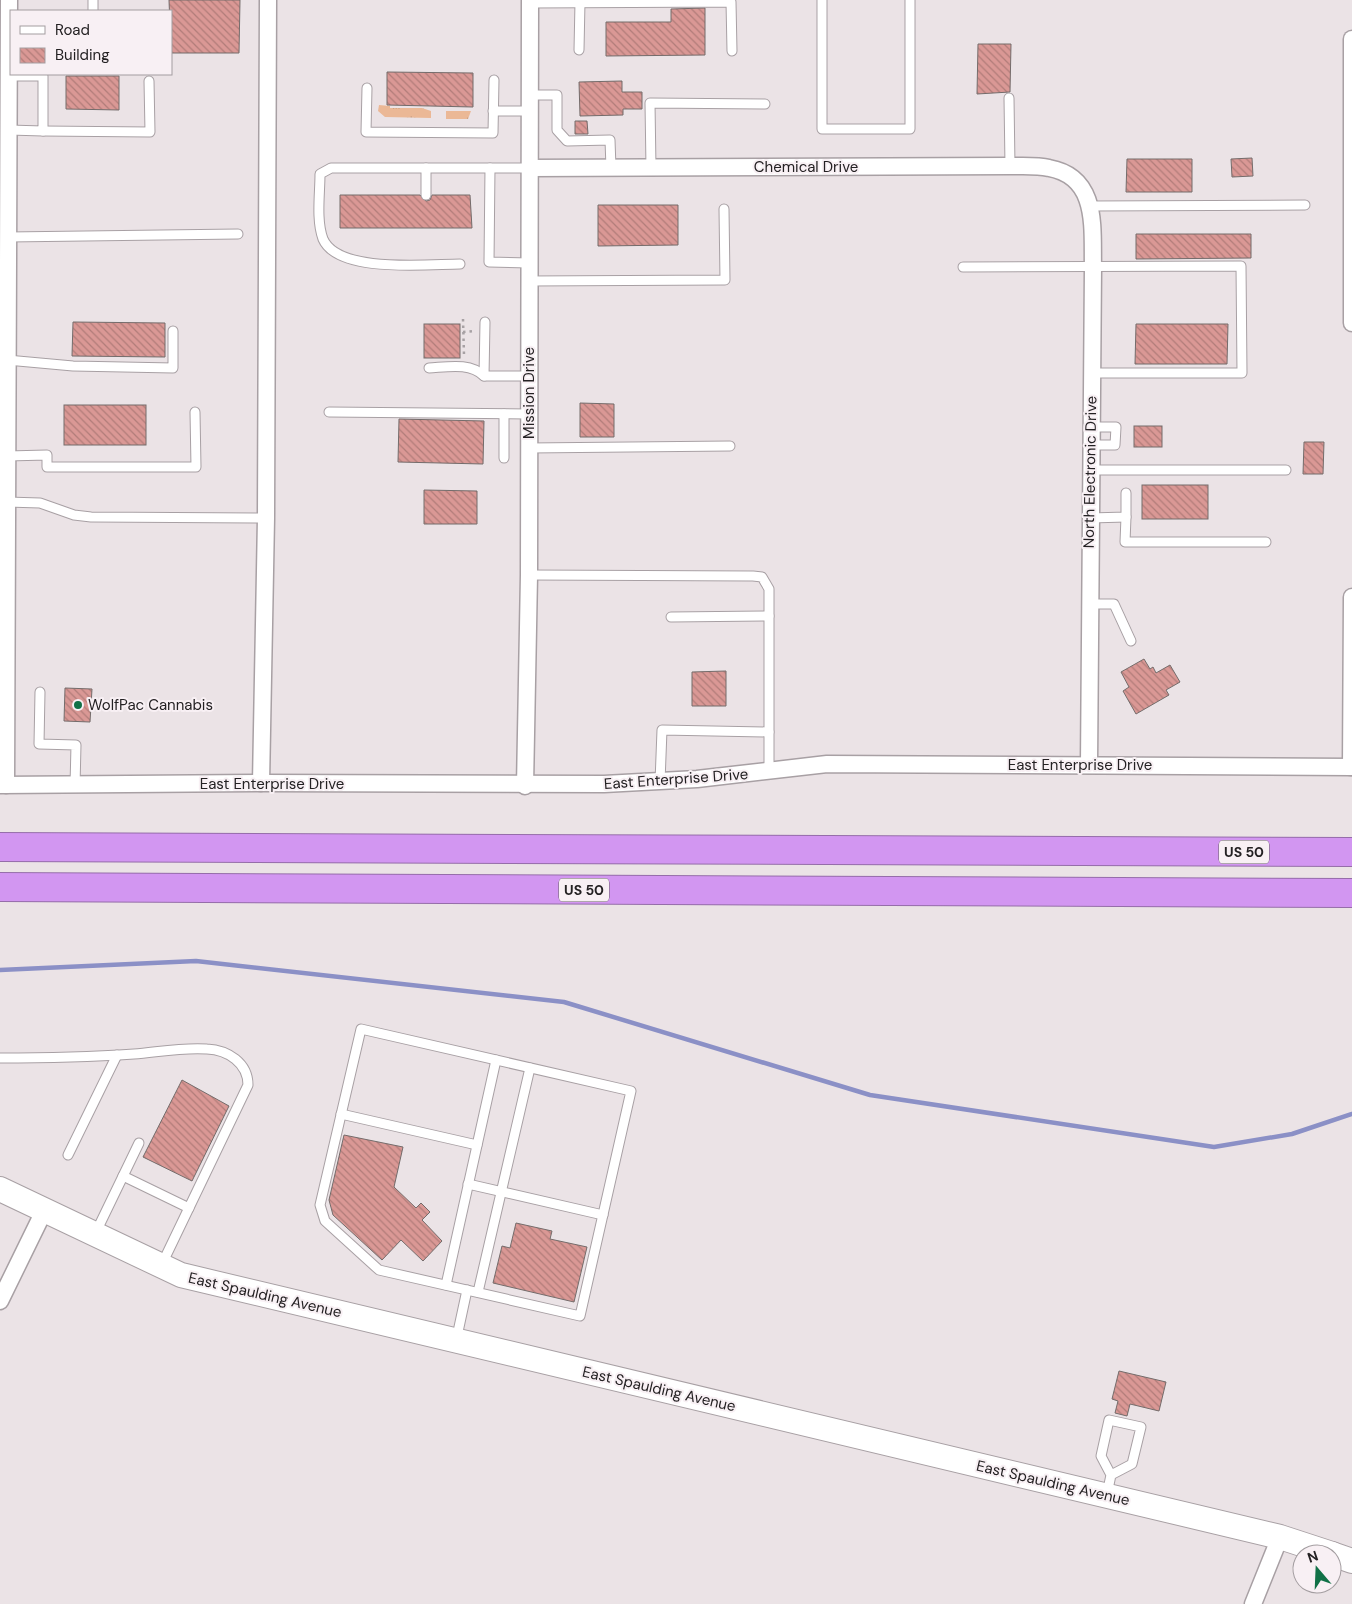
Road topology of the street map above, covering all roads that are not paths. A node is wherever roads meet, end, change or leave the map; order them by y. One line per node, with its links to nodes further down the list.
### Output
1 (9, 0): 8 (street)
2 (268, 0): 62 (street)
3 (822, 0): 4 (lane)
4 (910, 0)
5 (530, 2): 6 (lane); 16 (street, Mission Drive)
6 (580, 2): 9 (lane); 10 (lane)
7 (1352, 39): 40 (street)
8 (4, 40): 11 (street)
9 (579, 50)
10 (732, 51)
11 (9, 76): 19 (street); 20 (lane)
12 (494, 80): 18 (lane)
13 (149, 81): 20 (lane)
14 (367, 88): 18 (lane)
15 (1010, 98): 21 (lane)
16 (530, 103): 18 (lane); 24 (street, Mission Drive); 25 (lane)
17 (765, 104): 26 (lane)
18 (493, 111)
19 (6, 126): 20 (lane); 32 (street)
20 (43, 130)
21 (1010, 166): 26 (street, Chemical Drive); 27 (street, Chemical Drive)
22 (426, 168): 23 (lane); 28 (lane); 35 (lane)
23 (490, 168): 24 (lane); 34 (lane)
24 (530, 168): 25 (street, Chemical Drive); 34 (street, Mission Drive)
25 (611, 168): 26 (street, Chemical Drive)
26 (651, 168)
27 (1079, 181): 30 (street, North Electronic Drive)
28 (426, 195)
29 (1304, 205): 30 (lane)
30 (1090, 206): 37 (street, North Electronic Drive)
31 (724, 209): 38 (lane)
32 (6, 230): 33 (lane); 43 (street)
33 (238, 234)
34 (529, 263): 38 (street, Mission Drive)
35 (460, 264)
36 (963, 267): 37 (lane)
37 (1093, 267): 44 (street, North Electronic Drive); 44 (lane)
38 (529, 282): 46 (street, Mission Drive)
39 (484, 322): 45 (lane)
40 (1352, 323)
41 (173, 331): 43 (lane)
42 (429, 368): 45 (lane)
43 (5, 370): 55 (street)
44 (1092, 373): 51 (street, North Electronic Drive)
45 (484, 376): 46 (lane)
46 (529, 376): 50 (street, Mission Drive)
47 (195, 412): 55 (lane)
48 (329, 412): 49 (lane)
49 (504, 414): 50 (lane); 56 (lane)
50 (529, 414): 54 (street, Mission Drive)
51 (1091, 427): 52 (street, North Electronic Drive); 52 (lane)
52 (1091, 445): 57 (street, North Electronic Drive)
53 (730, 446): 54 (lane)
54 (529, 448): 66 (street, Mission Drive)
55 (7, 456): 60 (street)
56 (504, 458)
57 (1090, 470): 58 (lane); 63 (street, North Electronic Drive)
58 (1286, 470)
59 (1126, 493): 61 (lane)
60 (7, 502): 62 (lane); 65 (street)
61 (1126, 517): 63 (lane); 64 (lane)
62 (266, 518): 78 (street)
63 (1090, 518): 68 (street, North Electronic Drive)
64 (1266, 542)
65 (4, 548): 79 (street)
66 (529, 575): 69 (lane); 81 (street, Mission Drive)
67 (1352, 597): 75 (street)
68 (1089, 604): 71 (lane); 74 (street, North Electronic Drive)
69 (769, 616): 70 (lane); 73 (lane)
70 (671, 617)
71 (1131, 641)
72 (40, 692): 80 (lane)
73 (769, 732): 76 (lane); 77 (lane)
74 (1088, 765): 75 (street, East Enterprise Drive); 76 (street, East Enterprise Drive)
75 (1351, 767)
76 (769, 771): 77 (street, East Enterprise Drive)
77 (660, 782): 81 (street, East Enterprise Drive)
78 (261, 783): 80 (street, East Enterprise Drive); 81 (street, East Enterprise Drive)
79 (3, 785): 80 (street, East Enterprise Drive)
80 (75, 786)
81 (524, 786)
82 (1352, 835): 84 (highway)
83 (0, 847): 84 (highway, US 50)
84 (1136, 851): 85 (highway, US 50)
85 (1352, 852)
86 (0, 887): 87 (highway, US 50)
87 (1167, 892): 88 (highway, US 50); 89 (highway)
88 (1352, 892)
89 (1352, 910)
90 (117, 1055): 91 (lane); 97 (lane); 102 (lane)
91 (0, 1058)
92 (496, 1060): 93 (lane); 94 (lane); 96 (lane)
93 (530, 1068): 101 (lane); 104 (lane)
94 (341, 1114): 96 (lane); 107 (lane)
95 (139, 1143): 98 (lane)
96 (477, 1145): 99 (lane)
97 (68, 1155)
98 (123, 1176): 102 (lane); 105 (lane)
99 (468, 1184): 101 (lane); 107 (lane)
100 (0, 1189): 103 (street, East Spaulding Avenue)
101 (501, 1192): 104 (lane); 109 (lane)
102 (189, 1208): 106 (lane)
103 (44, 1211): 105 (street, East Spaulding Avenue); 110 (street)
104 (603, 1216): 109 (lane)
105 (94, 1235): 106 (street, East Spaulding Avenue)
106 (161, 1266): 111 (street, East Spaulding Avenue)
107 (446, 1285): 108 (lane)
108 (467, 1290): 109 (lane); 111 (lane)
109 (478, 1292)
110 (0, 1301)
111 (456, 1341): 112 (street, East Spaulding Avenue)
112 (1108, 1485): 112 (lane); 113 (street, East Spaulding Avenue)
113 (1280, 1537): 114 (street, East Spaulding Avenue); 115 (street)
114 (1301, 1544)
115 (1253, 1604)

